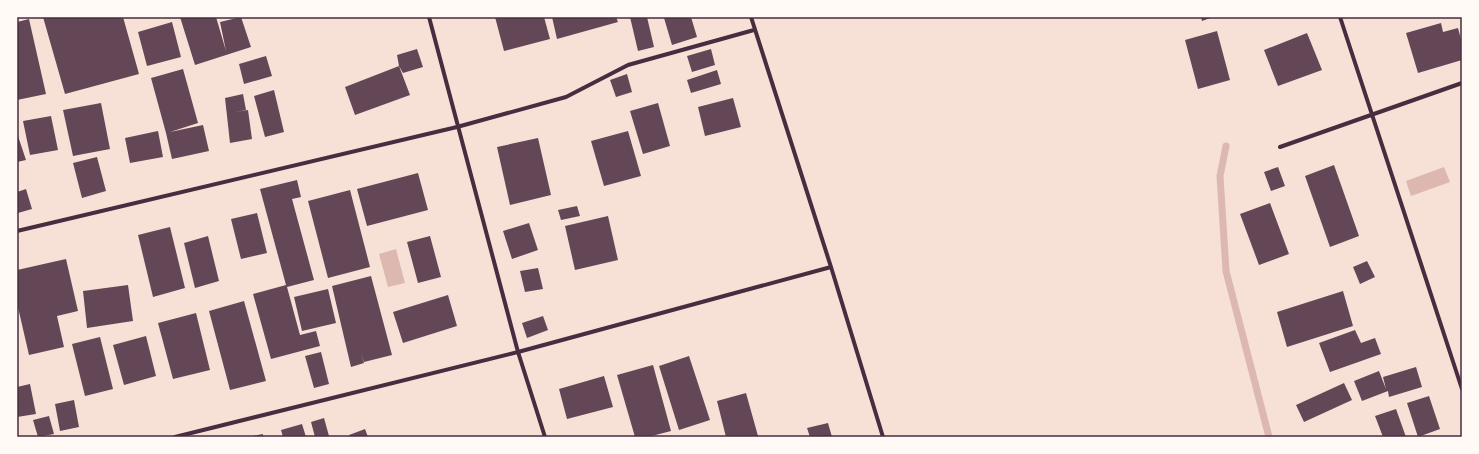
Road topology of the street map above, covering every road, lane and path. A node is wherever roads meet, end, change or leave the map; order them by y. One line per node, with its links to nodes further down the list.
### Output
1 (429, 17): 7 (street)
2 (751, 17): 4 (street)
3 (1340, 17): 6 (street)
4 (754, 30): 7 (street); 10 (street)
5 (1462, 82): 6 (street)
6 (1371, 116): 8 (street); 12 (street)
7 (457, 127): 9 (street); 11 (street)
8 (1280, 146)
9 (17, 231)
10 (831, 267): 11 (street); 15 (street)
11 (518, 352): 13 (street); 14 (street)
12 (1462, 389)
13 (175, 437)
14 (545, 437)
15 (883, 437)

